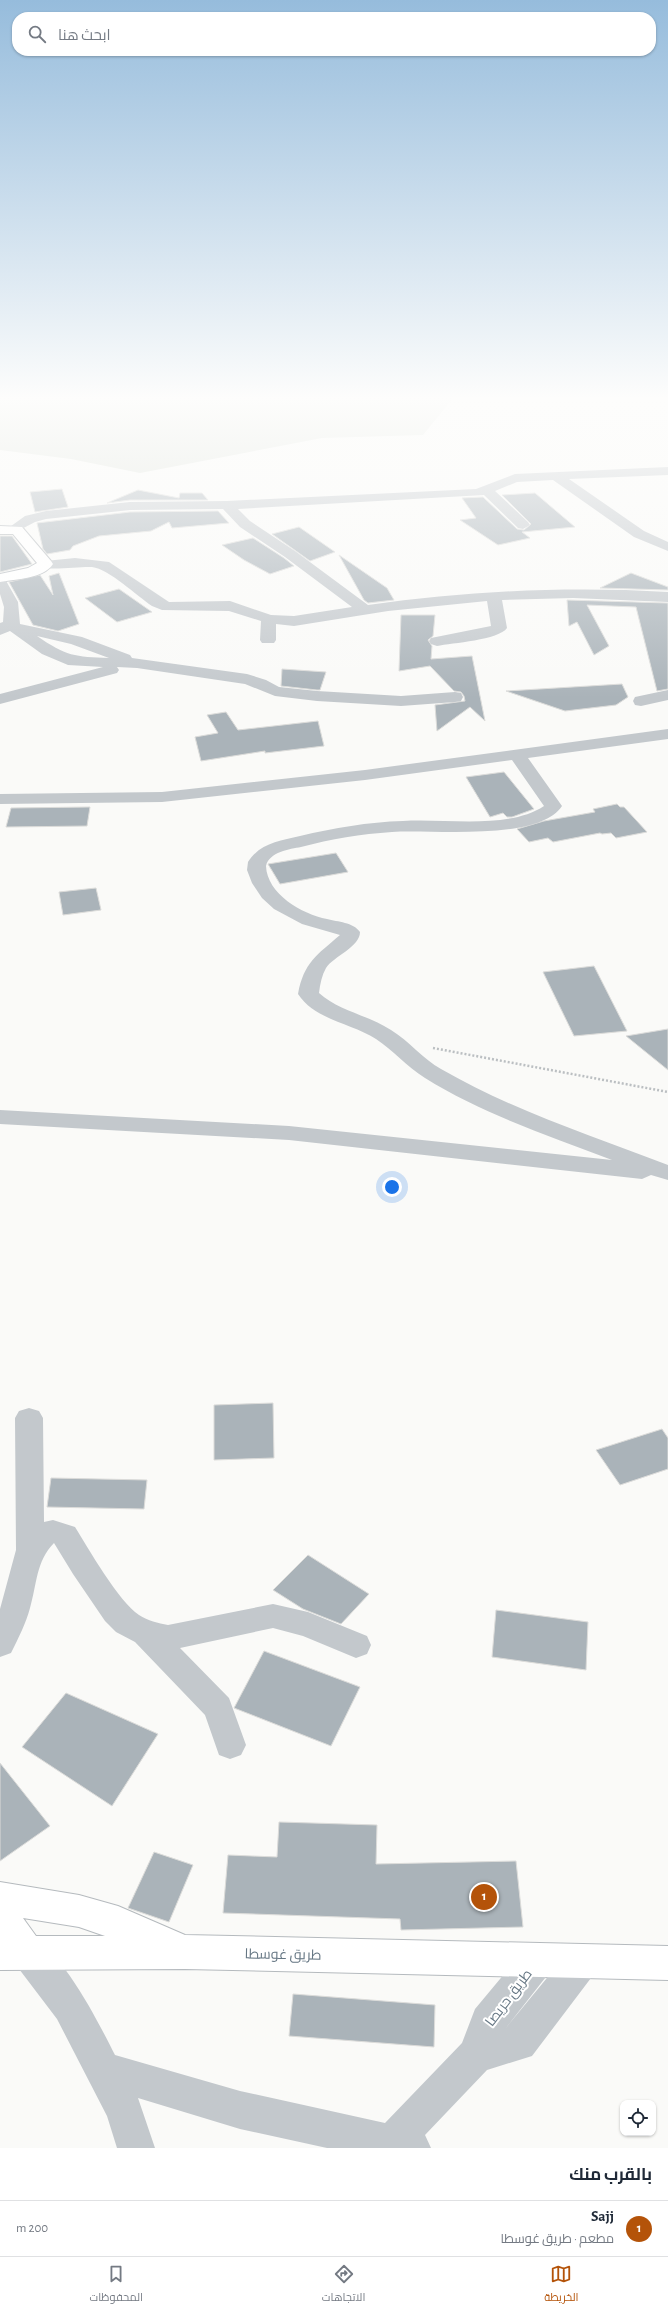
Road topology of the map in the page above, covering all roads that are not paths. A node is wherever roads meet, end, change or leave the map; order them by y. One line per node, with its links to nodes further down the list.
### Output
1 (371, 497): 4 (street)
2 (494, 497): 5 (street)
3 (586, 497): 8 (street)
4 (227, 505): 6 (street); 14 (street)
5 (523, 525)
6 (14, 529): 7 (main road); 9 (main road)
7 (0, 530)
8 (668, 547)
9 (45, 565): 10 (main road); 15 (street)
10 (0, 578)
11 (0, 582): 16 (street)
12 (494, 595): 13 (street); 14 (street); 18 (street)
13 (668, 597)
14 (365, 610): 15 (street)
15 (268, 619): 17 (street)
16 (8, 627): 19 (street); 19 (street)
17 (268, 640)
18 (437, 640)
19 (137, 663): 21 (street); 22 (street)
20 (668, 695): 23 (street)
21 (456, 697)
22 (0, 699)
23 (641, 700)
24 (668, 734): 25 (street)
25 (516, 754): 26 (street); 28 (street)
26 (0, 799)
27 (0, 1117): 28 (street)
28 (668, 1173)
29 (29, 1418): 30 (street)
30 (30, 1550): 31 (street); 32 (street)
31 (146, 1633): 33 (street); 34 (street)
32 (0, 1644)
33 (356, 1645)
34 (230, 1745)
35 (0, 1898): 37 (main road)
36 (0, 1916): 38 (main road)
37 (185, 1952): 38 (main road, طريق غوسطا); 39 (main road, طريق غوسطا)
38 (14, 1953): 43 (street)
39 (537, 1961): 40 (main road, طريق حريصا); 42 (street, طريق حريصا)
40 (582, 1962): 41 (main road, طريق حريصا); 42 (street, طريق حريصا)
41 (668, 1963)
42 (476, 2055): 44 (street, طريق حريصا)
43 (103, 2070): 44 (street); 45 (street)
44 (397, 2147)
45 (136, 2148)

